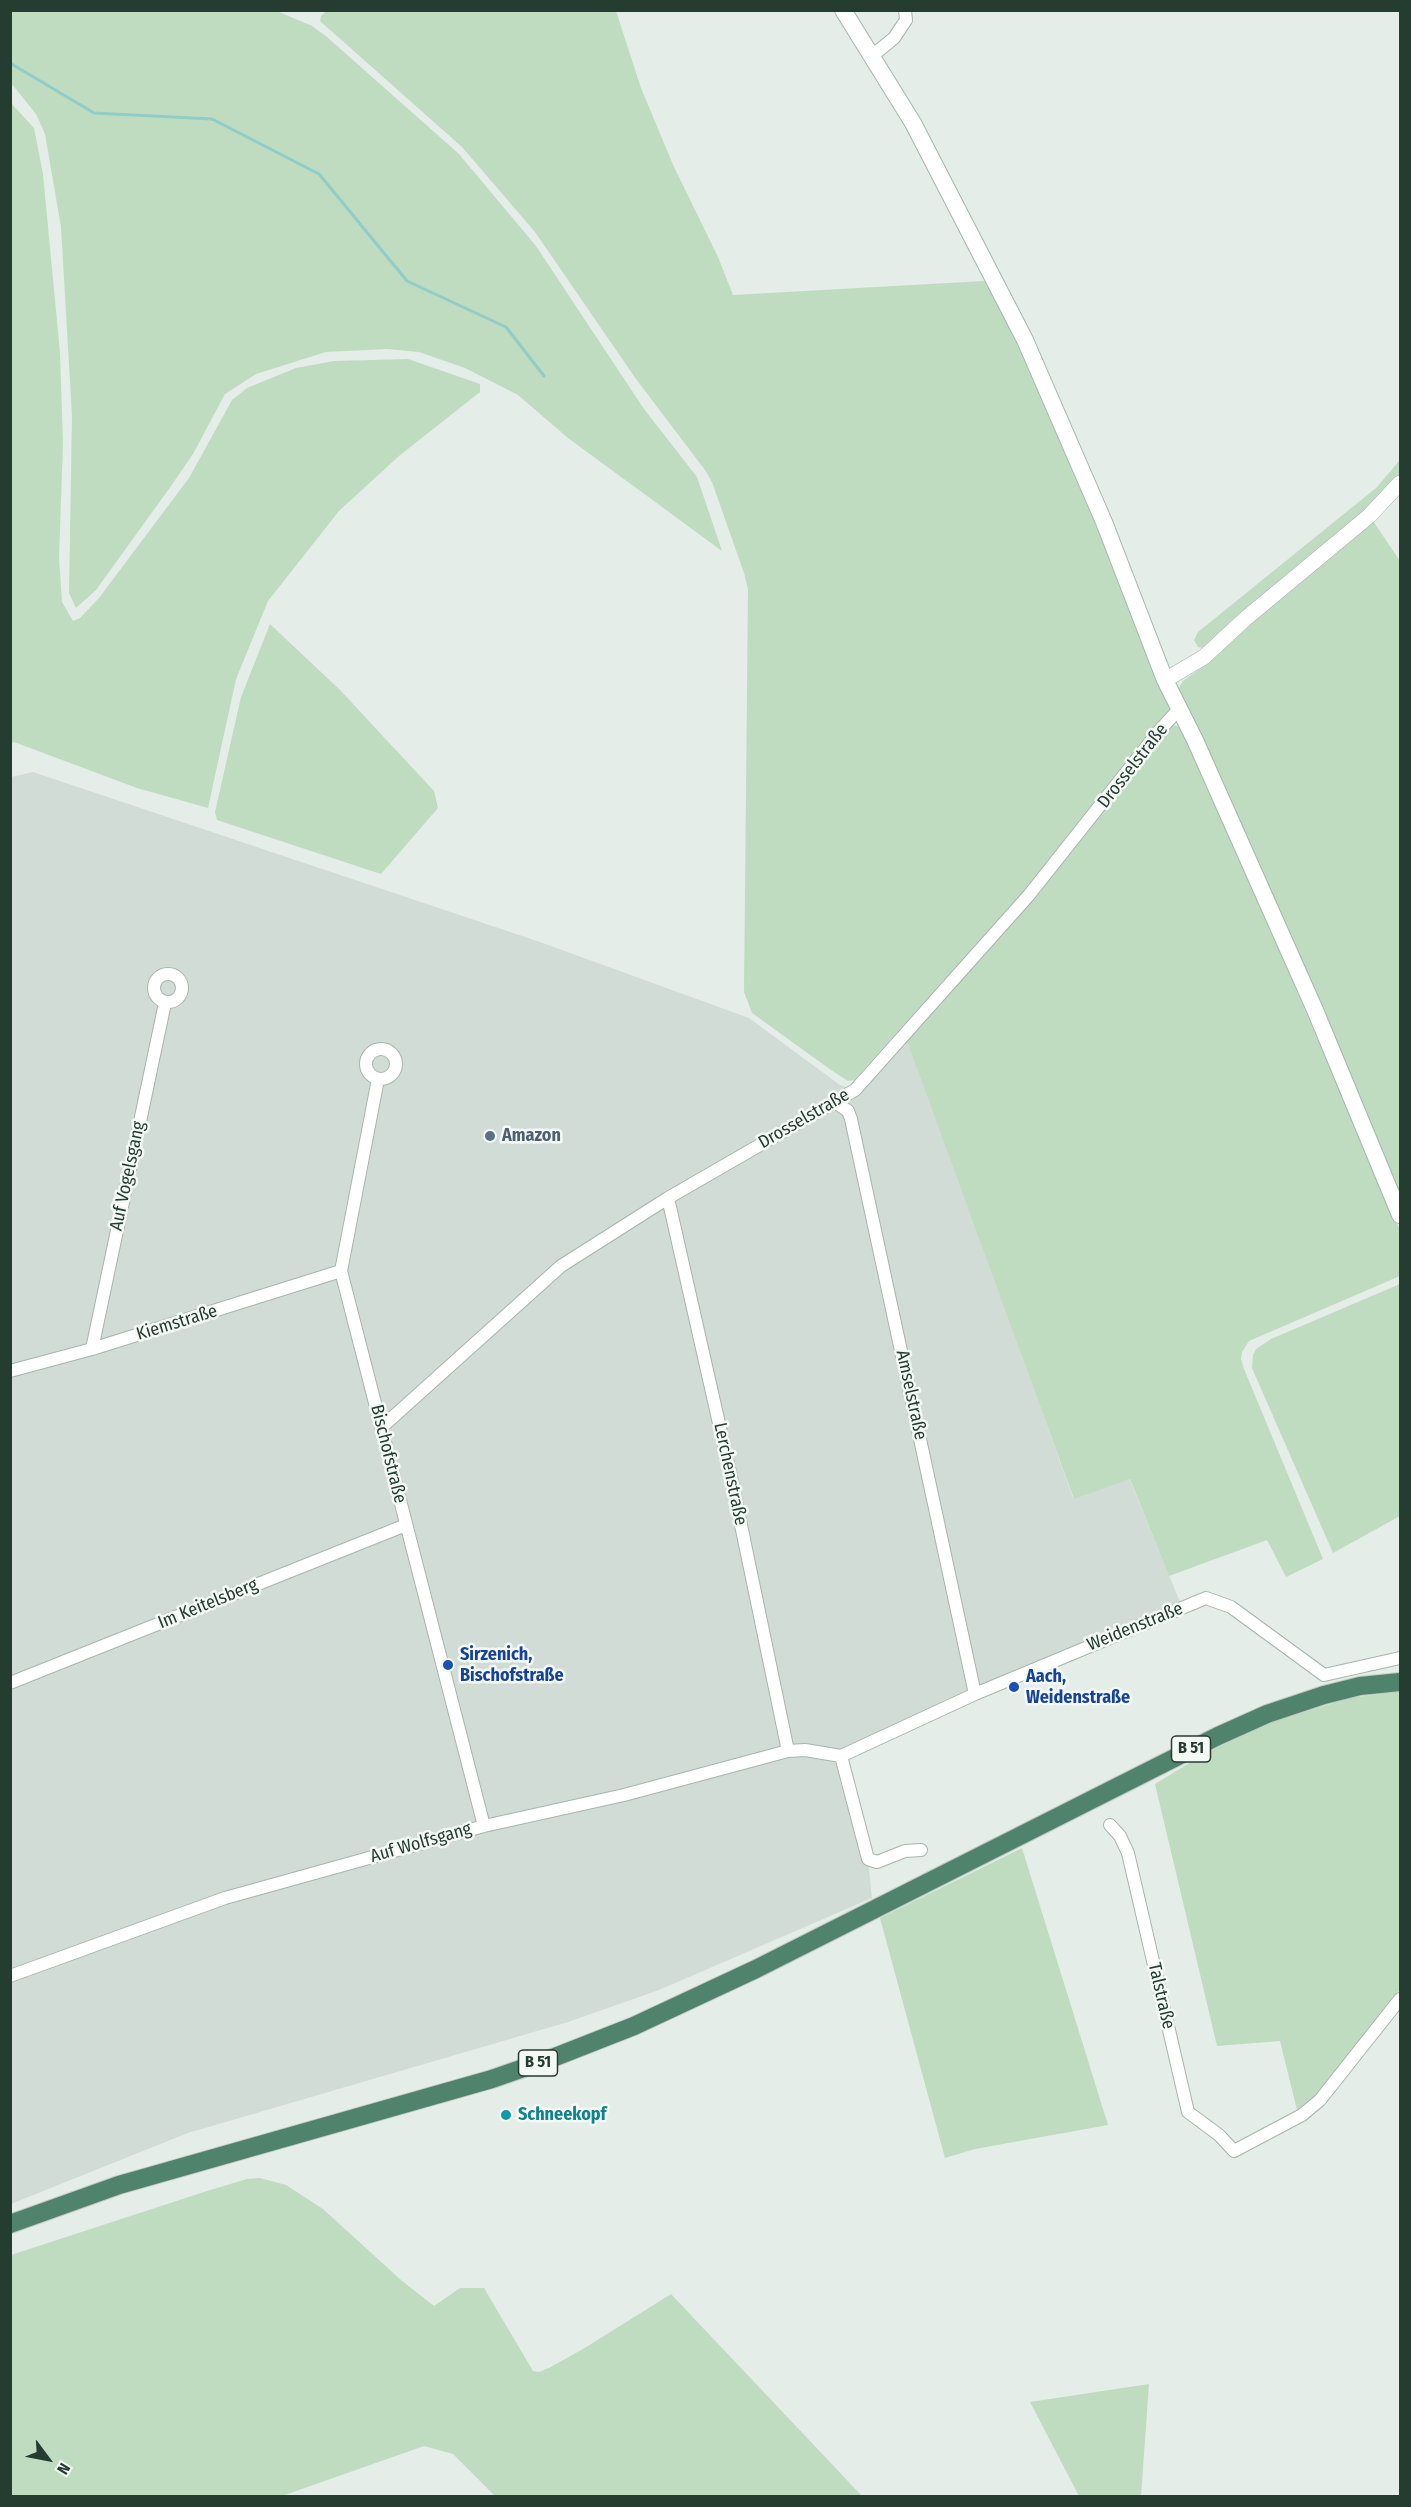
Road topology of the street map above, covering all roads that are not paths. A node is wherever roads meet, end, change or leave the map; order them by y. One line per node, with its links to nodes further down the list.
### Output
1 (843, 10): 3 (main road)
2 (905, 10): 3 (street)
3 (873, 56): 5 (main road)
4 (1401, 483): 5 (street)
5 (1166, 680): 6 (main road)
6 (1179, 709): 9 (street, Drosselstraße); 11 (main road)
7 (165, 1003): 13 (street, Auf Vogelsgang)
8 (378, 1079): 12 (street, Bischofstraße)
9 (835, 1102): 10 (street, Drosselstraße); 20 (street, Amselstraße)
10 (668, 1198): 15 (street, Drosselstraße); 21 (street, Lerchenstraße)
11 (1401, 1215)
12 (341, 1271): 13 (street, Kiemstraße); 15 (street, Bischofstraße)
13 (92, 1349): 14 (street, Kiemstraße)
14 (10, 1371)
15 (383, 1425): 16 (street, Bischofstraße)
16 (406, 1526): 19 (street, Im Keitelsberg); 24 (street, Bischofstraße)
17 (1401, 1658): 20 (street, Weidenstraße)
18 (1401, 1682): 28 (highway, B 51)
19 (10, 1683)
20 (975, 1694): 22 (street, Weidenstraße)
21 (788, 1751): 22 (street, Auf Wolfsgang); 24 (street, Auf Wolfsgang)
22 (841, 1756): 25 (street)
23 (1110, 1825): 27 (street, Talstraße)
24 (484, 1826): 26 (street, Auf Wolfsgang)
25 (921, 1850)
26 (10, 1976)
27 (1401, 1999)
28 (10, 2224)

